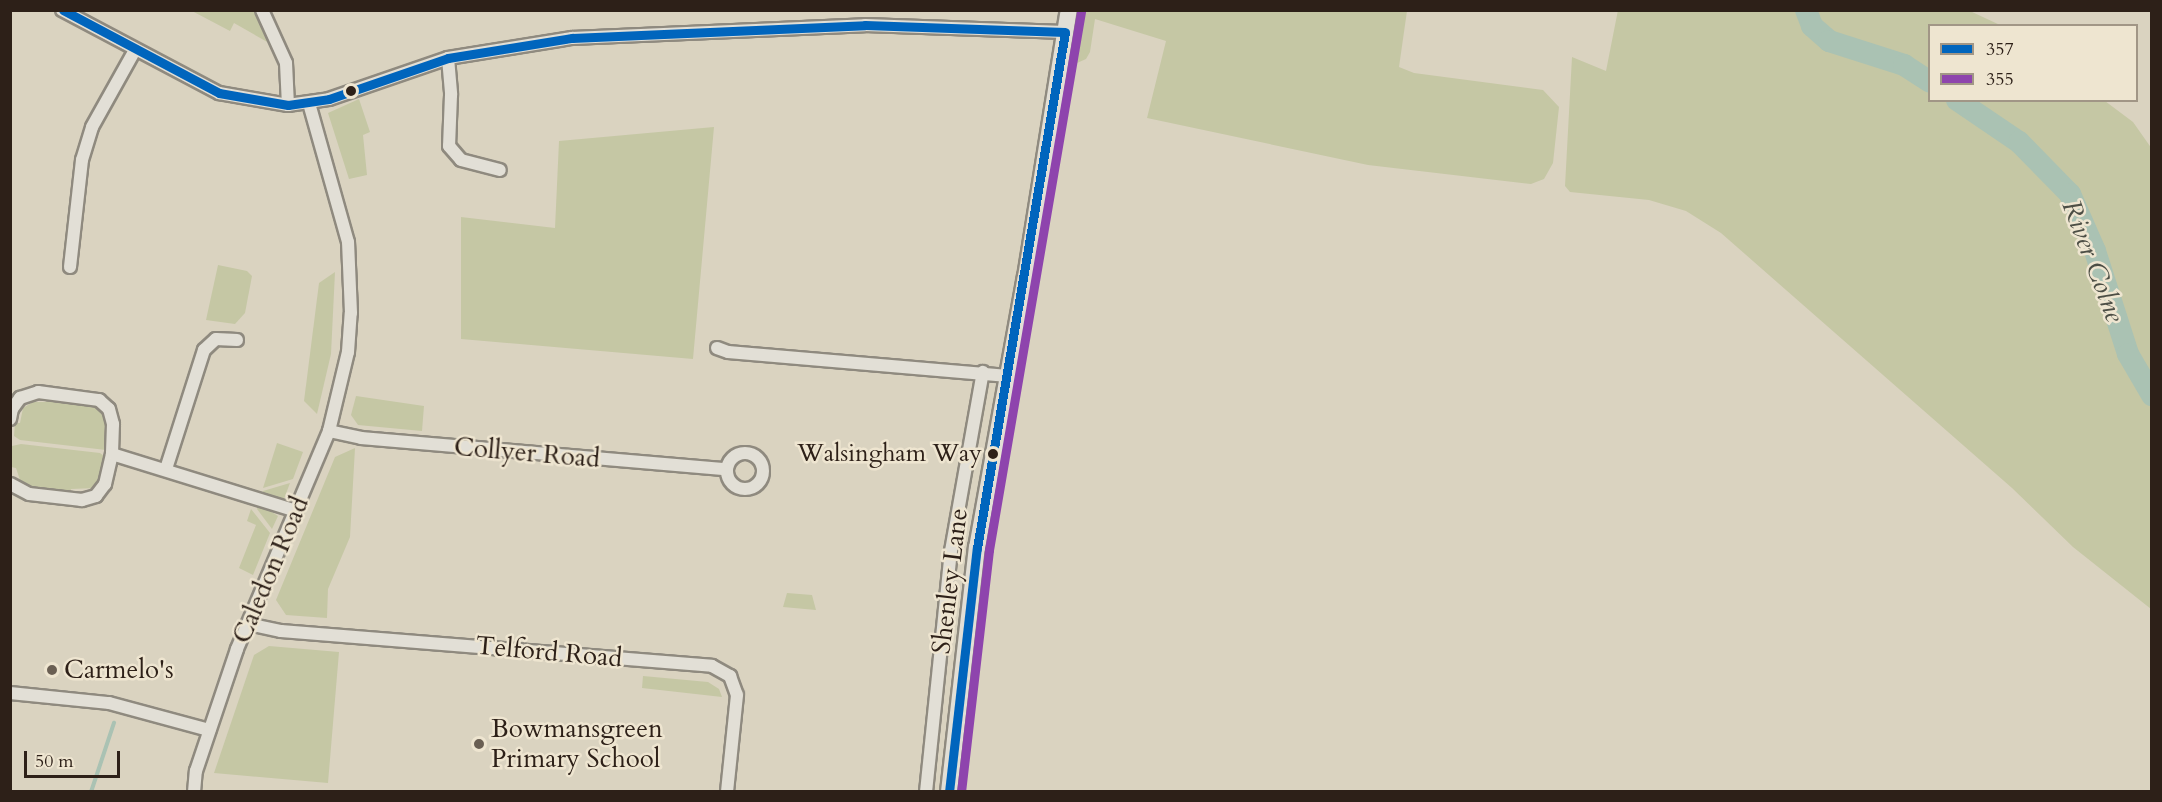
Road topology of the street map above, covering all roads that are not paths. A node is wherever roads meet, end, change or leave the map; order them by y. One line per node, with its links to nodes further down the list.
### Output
1 (62, 10): 5 (street)
2 (262, 10): 8 (street)
3 (1069, 10): 4 (main road, Shenley Lane)
4 (1065, 32): 6 (street); 14 (main road, Shenley Lane)
5 (135, 50): 8 (street); 10 (street)
6 (448, 58): 7 (street); 9 (street)
7 (309, 103): 8 (street); 16 (street, Caledon Road)
8 (288, 105)
9 (500, 170)
10 (70, 267)
11 (237, 339): 18 (street)
12 (717, 348): 13 (street)
13 (983, 372): 14 (street); 27 (street, Shenley Lane)
14 (1008, 376): 28 (main road, Shenley Lane)
15 (10, 419): 17 (street)
16 (329, 431): 19 (street, Collyer Road); 21 (street, Caledon Road)
17 (112, 454): 18 (street); 20 (street)
18 (166, 469): 21 (street)
19 (726, 469)
20 (10, 484)
21 (296, 511): 22 (street, Caledon Road)
22 (248, 624): 24 (street, Caledon Road); 26 (street, Telford Road)
23 (10, 693): 24 (street)
24 (209, 730): 25 (street, Caledon Road)
25 (194, 792)
26 (727, 792)
27 (926, 792)
28 (949, 792)

